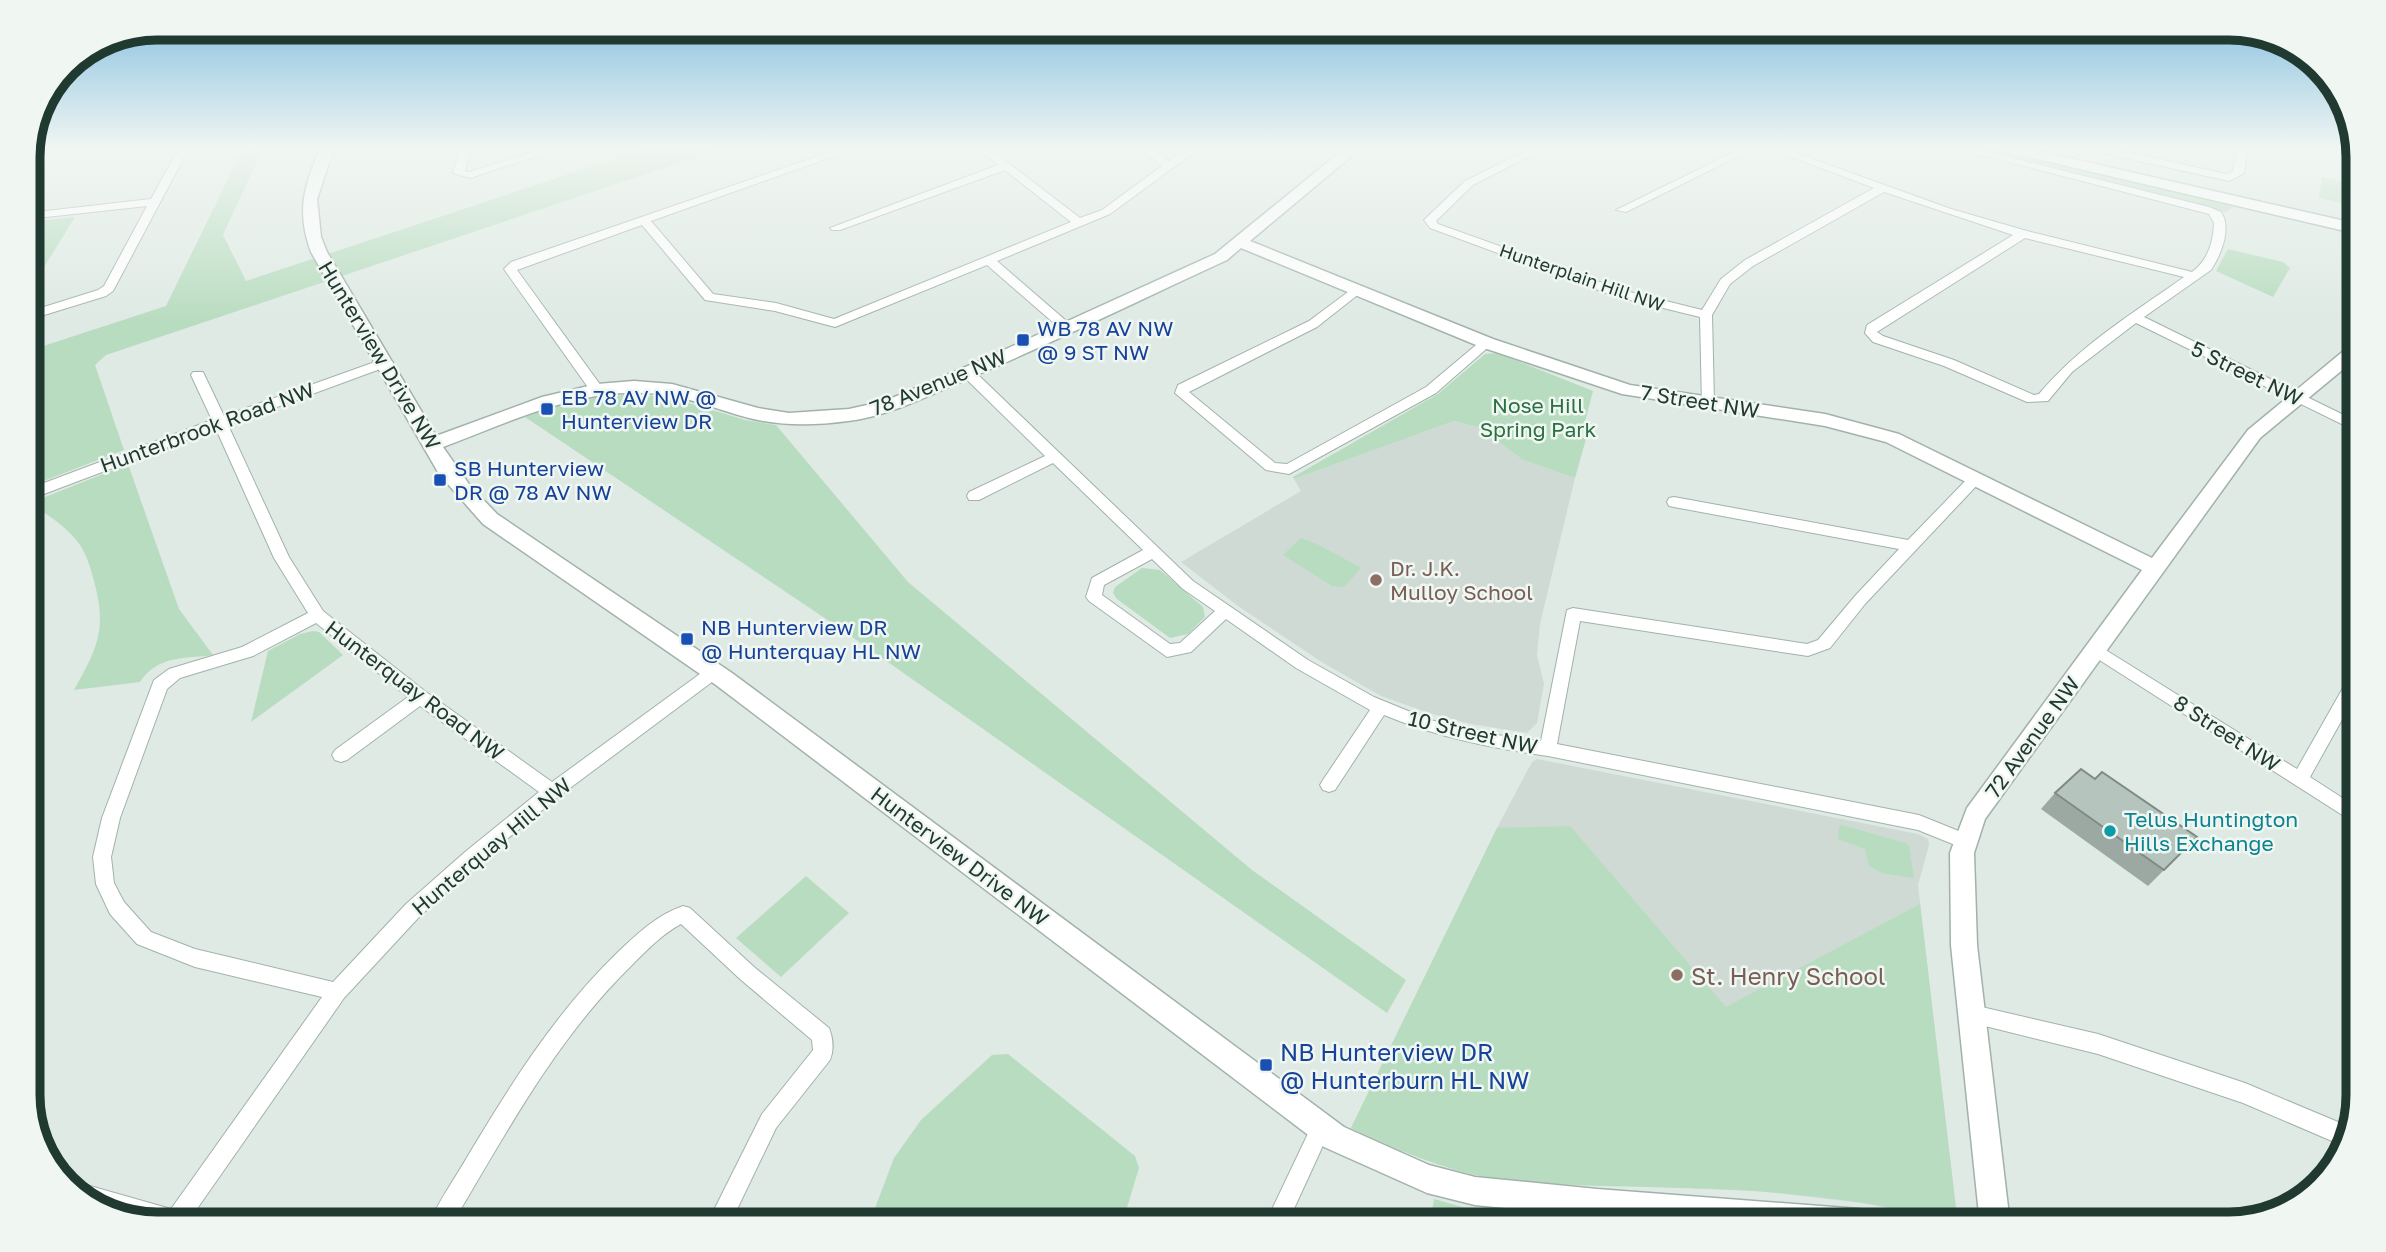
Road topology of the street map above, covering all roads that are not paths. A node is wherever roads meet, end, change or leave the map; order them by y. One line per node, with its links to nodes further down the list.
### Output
1 (115, 206): 20 (street)
2 (153, 206): 32 (street)
3 (307, 206): 38 (street, Hunterview Drive NW)
4 (683, 206): 22 (street)
5 (895, 206): 25 (street)
6 (1058, 206): 23 (street)
7 (1114, 206): 23 (street)
8 (1280, 206): 28 (street, 78 Avenue NW)
9 (1444, 206): 33 (street, Hunterplain Hill NW)
10 (1629, 206): 17 (street)
11 (1850, 206): 33 (street)
12 (1936, 206): 27 (street)
13 (2190, 206): 30 (street)
14 (2249, 206): 26 (street)
15 (2257, 206): 24 (street)
16 (2299, 206): 18 (street)
17 (1622, 210)
18 (2333, 214): 19 (street); 21 (street)
19 (2345, 214)
20 (41, 215)
21 (2345, 216)
22 (644, 220): 29 (street); 41 (street)
23 (1080, 223): 29 (street)
24 (2345, 226)
25 (836, 228)
26 (2345, 233)
27 (2023, 234): 30 (street); 34 (street)
28 (1239, 242): 31 (street, 7 Street NW); 35 (street, 78 Avenue NW)
29 (989, 260): 35 (street)
30 (2193, 276): 34 (street)
31 (1356, 290): 36 (street, 7 Street NW); 36 (street)
32 (41, 312)
33 (1706, 315): 43 (street)
34 (2136, 318): 42 (street, 5 Street NW)
35 (1067, 328): 39 (street, 78 Avenue NW)
36 (1487, 343): 43 (street, 7 Street NW)
37 (2345, 358): 42 (street, 72 Avenue NW)
38 (386, 362): 45 (street, Hunterbrook Road NW); 46 (street, Hunterview Drive NW)
39 (967, 372): 41 (street, 78 Avenue NW); 47 (street, 10 Street NW)
40 (198, 375): 45 (street, Hunterquay Road NW)
41 (597, 390): 46 (street, 78 Avenue NW)
42 (2297, 398): 44 (street, 5 Street NW); 54 (street, 72 Avenue NW)
43 (1707, 402): 48 (street, 7 Street NW)
44 (2345, 422)
45 (219, 423): 49 (street, Hunterbrook Road NW); 56 (street, Hunterquay Road NW)
46 (433, 444): 58 (street, Hunterview Drive NW)
47 (1054, 457): 50 (street); 53 (street, 10 Street NW)
48 (1976, 478): 52 (street); 54 (street, 7 Street NW)
49 (41, 490)
50 (974, 496)
51 (1674, 502): 52 (street)
52 (1911, 546): 62 (street)
53 (1152, 552): 55 (street, 10 Street NW); 55 (street)
54 (2155, 568): 57 (street, 72 Avenue NW)
55 (1224, 612): 61 (street, 10 Street NW)
56 (317, 615): 59 (street, Hunterquay Road NW); 69 (street)
57 (2096, 650): 64 (street, 8 Street NW); 68 (street, 72 Avenue NW)
58 (714, 672): 66 (street, Hunterquay Hill NW); 71 (street, Hunterview Drive NW)
59 (420, 697): 63 (street); 66 (street, Hunterquay Road NW)
60 (2346, 698): 64 (street)
61 (1380, 708): 62 (street, 10 Street NW); 65 (street)
62 (1548, 749): 68 (street, 10 Street NW)
63 (341, 755)
64 (2300, 779): 67 (street, 8 Street NW)
65 (1329, 785)
66 (552, 792): 69 (street, Hunterquay Hill NW)
67 (2346, 809)
68 (1965, 841): 70 (street, 72 Avenue NW)
69 (337, 992): 75 (street, Hunterquay Hill NW)
70 (1973, 1014): 72 (street); 80 (street, 72 Avenue NW)
71 (1321, 1128): 78 (street); 79 (street, Hunterview Drive NW)
72 (2339, 1133)
73 (120, 1205): 74 (street)
74 (137, 1210)
75 (187, 1212)
76 (447, 1212): 77 (street)
77 (724, 1212)
78 (1282, 1212)
79 (1586, 1212)
80 (1994, 1212)

